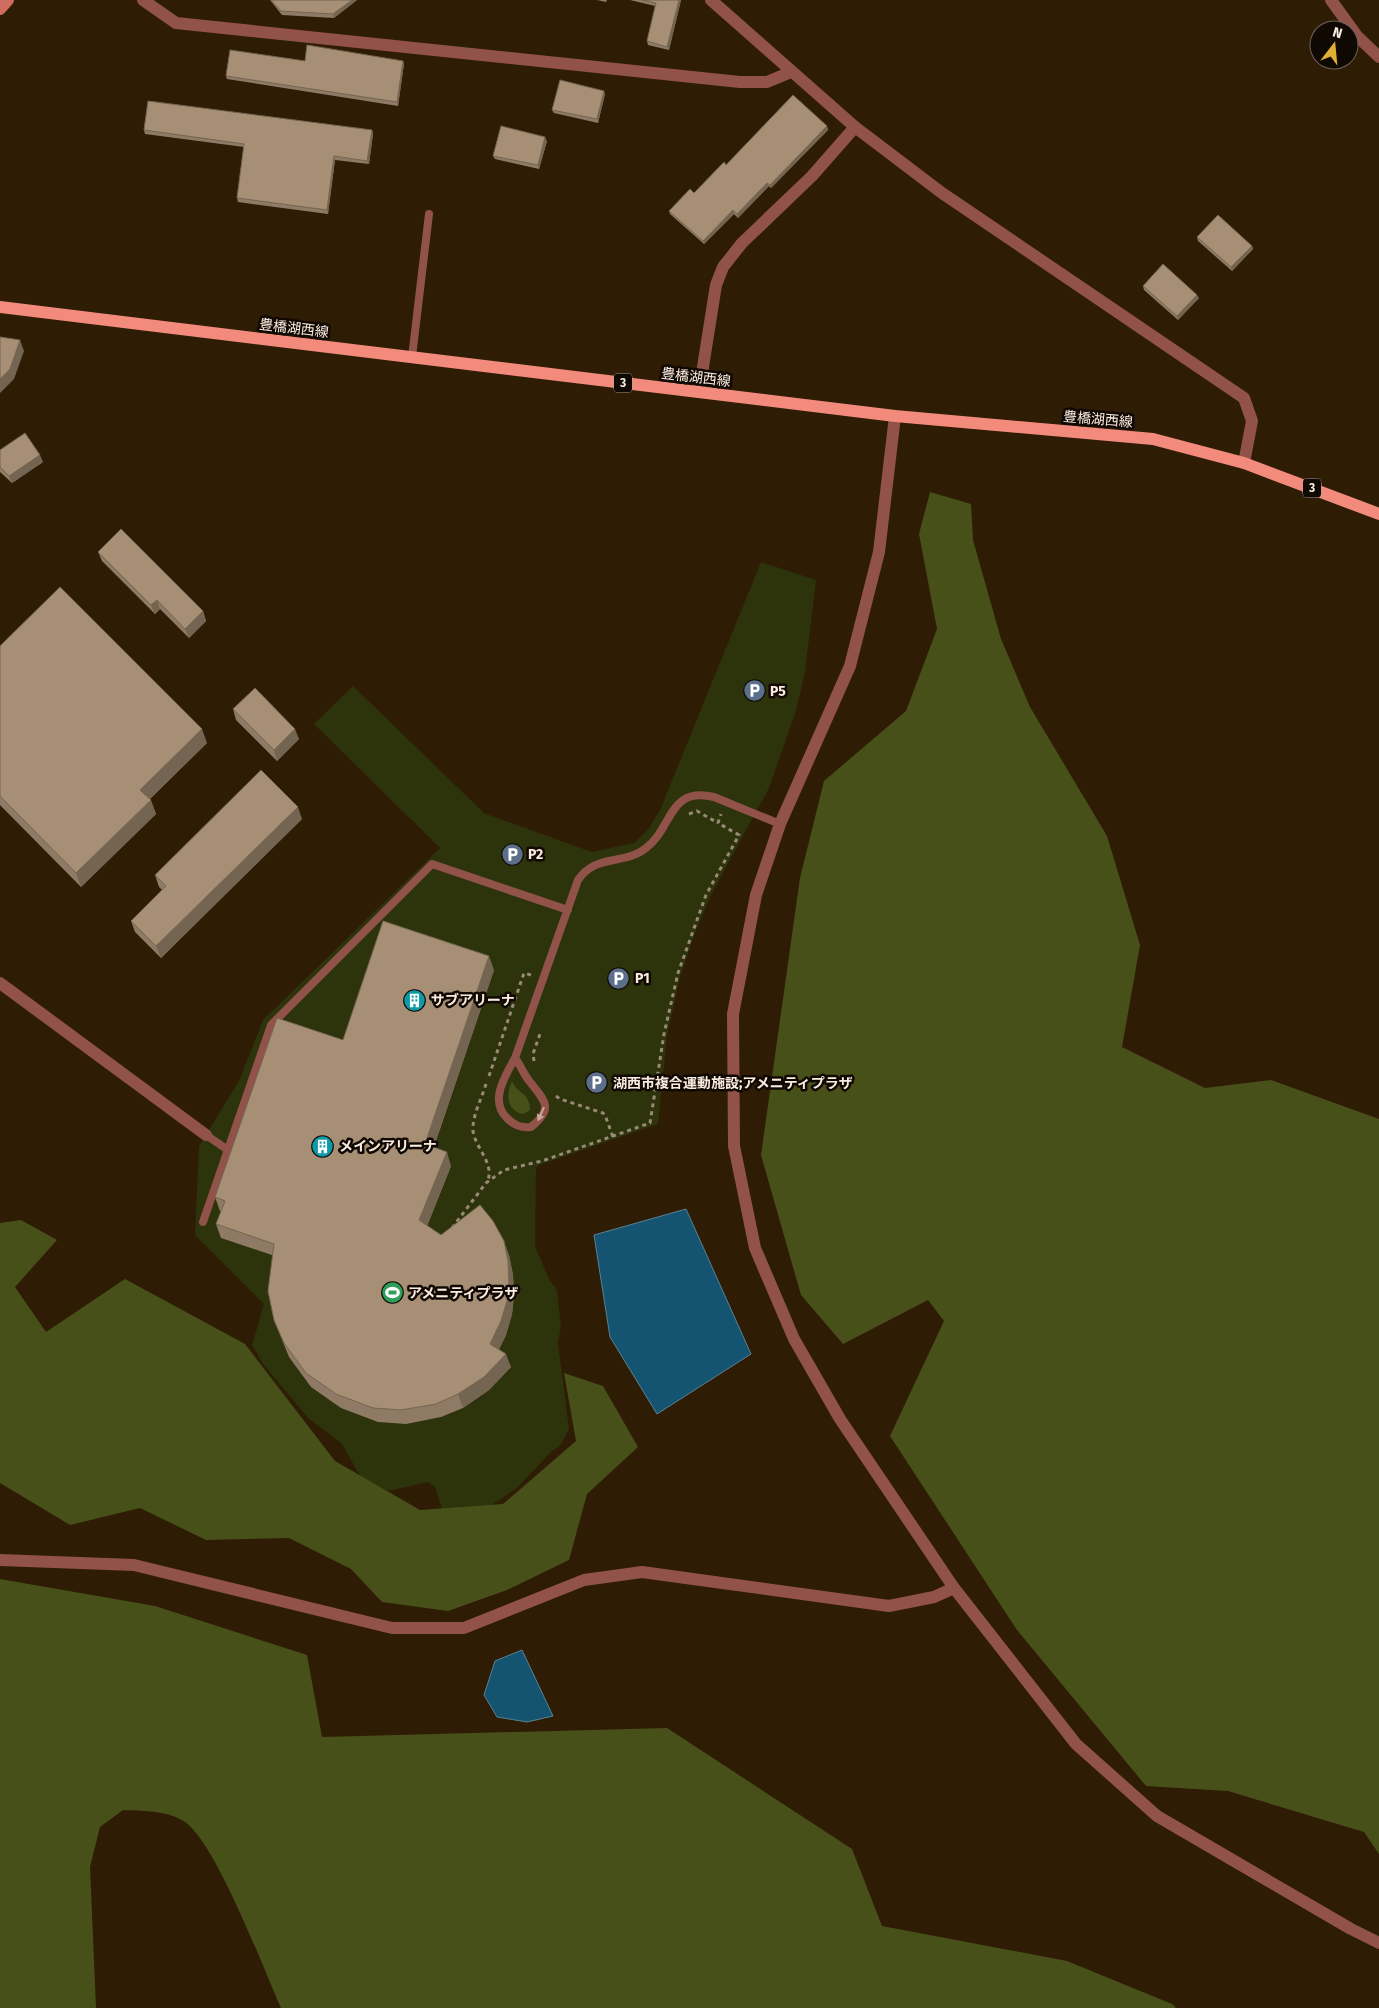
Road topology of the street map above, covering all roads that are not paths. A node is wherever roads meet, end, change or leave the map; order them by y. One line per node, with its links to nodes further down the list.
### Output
1 (8, 0): 5 (main road)
2 (143, 0): 7 (street)
3 (711, 0): 7 (street)
4 (1331, 0): 6 (street)
5 (0, 9)
6 (1379, 57)
7 (791, 72): 8 (street)
8 (855, 127): 12 (street); 14 (street)
9 (429, 214): 11 (lane)
10 (0, 307): 11 (main road, 豊橋湖西線 / 3)
11 (412, 357): 12 (main road, 豊橋湖西線 / 3)
12 (699, 392): 13 (main road, 豊橋湖西線 / 3)
13 (895, 416): 14 (main road, 豊橋湖西線 / 3); 16 (street)
14 (1244, 463): 15 (main road, 豊橋湖西線 / 3)
15 (1379, 514)
16 (780, 824): 17 (lane); 24 (street)
17 (568, 910): 19 (lane); 21 (lane)
18 (0, 983): 20 (street)
19 (516, 1058): 19 (lane, one-way to 19)
20 (206, 1135): 21 (lane)
21 (228, 1150): 22 (lane)
22 (203, 1222)
23 (0, 1560): 24 (street)
24 (954, 1588): 25 (street)
25 (1379, 1943)

